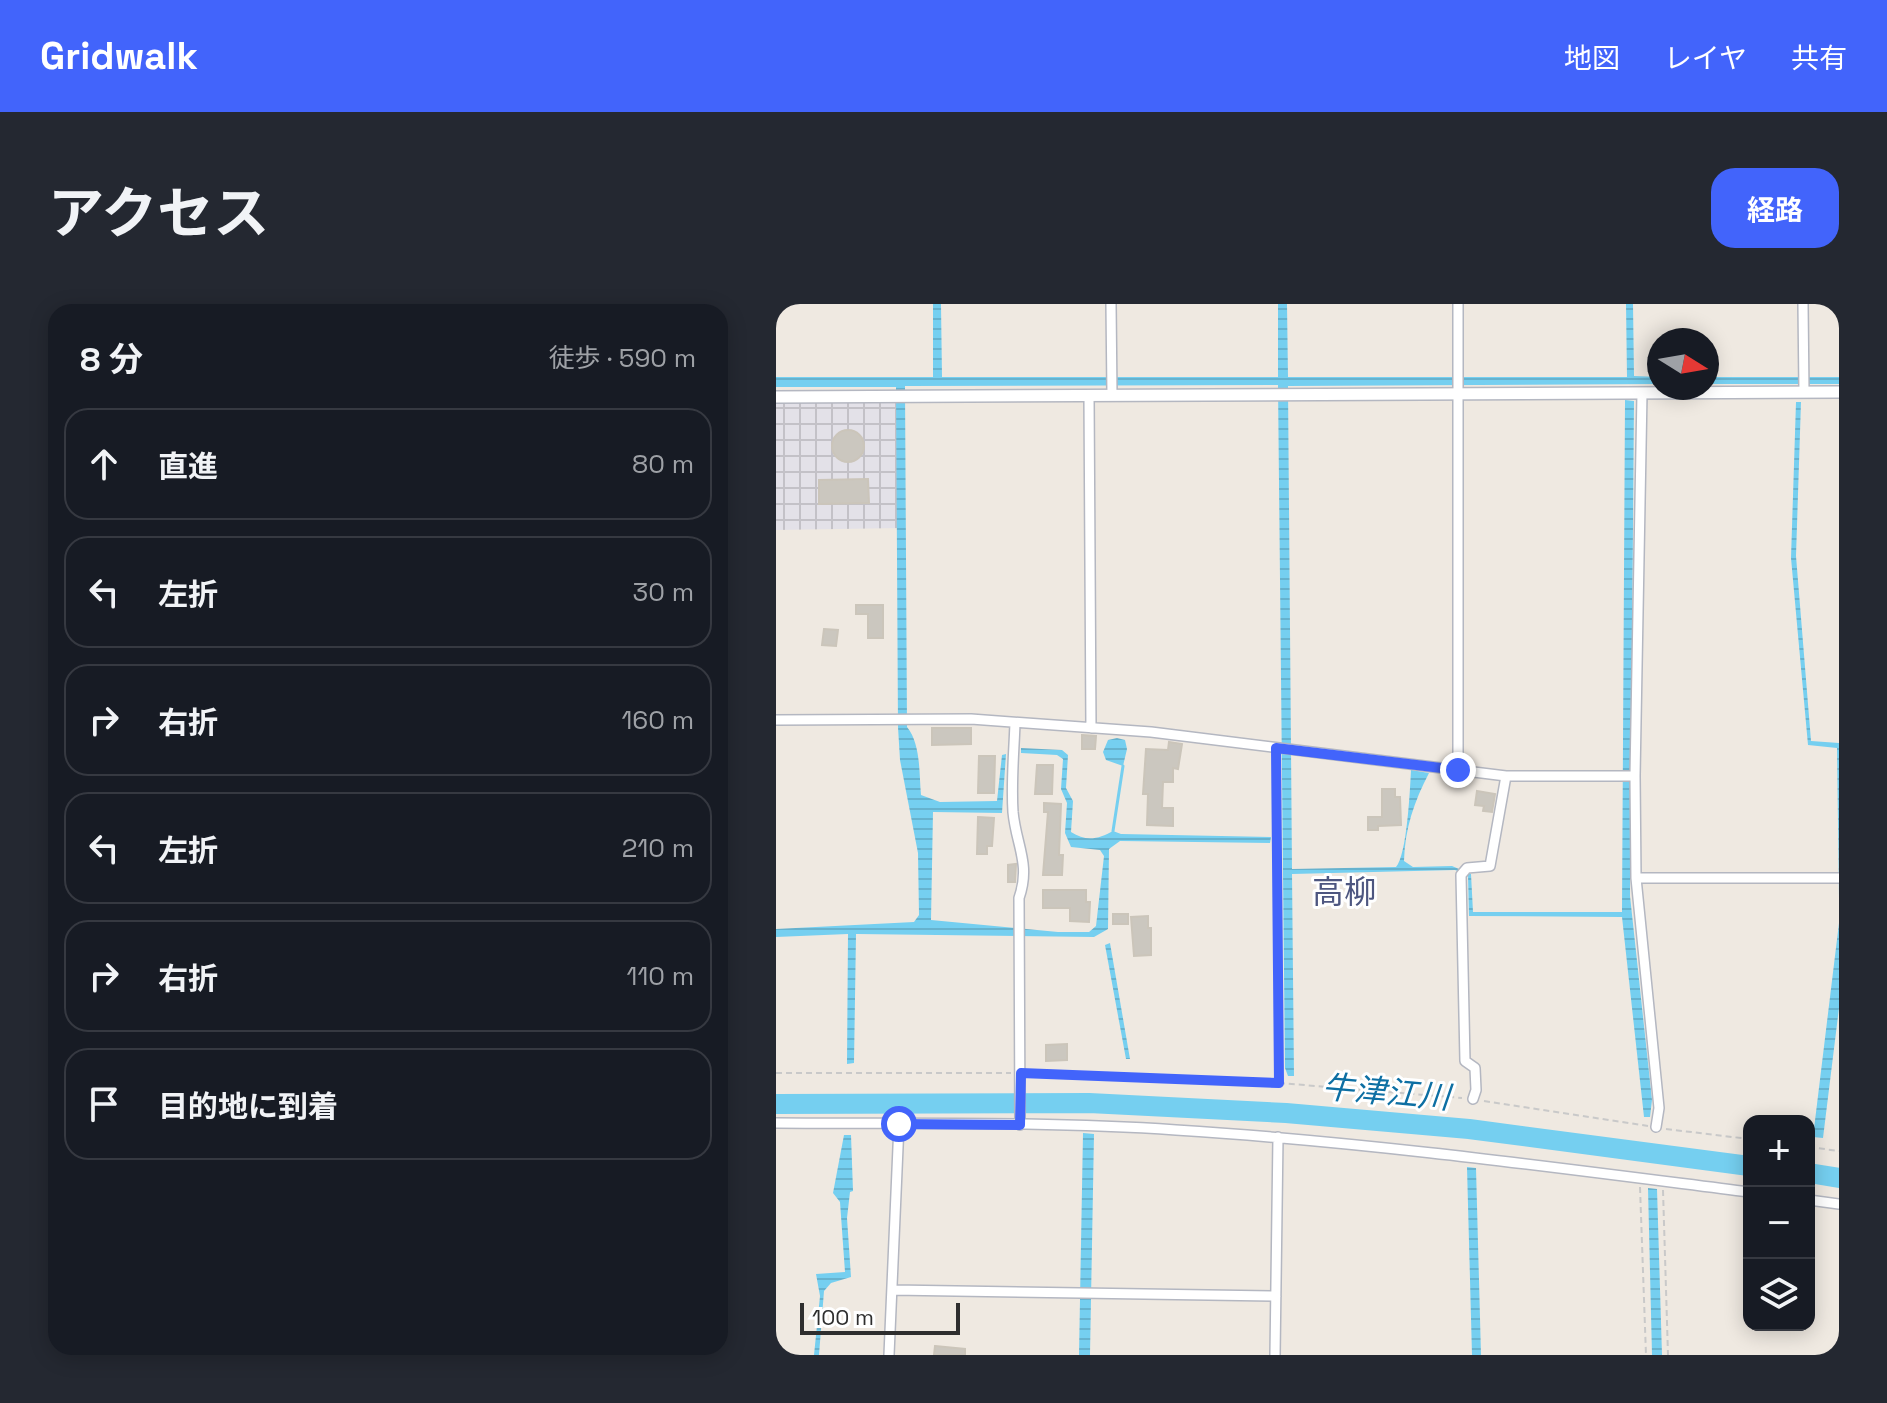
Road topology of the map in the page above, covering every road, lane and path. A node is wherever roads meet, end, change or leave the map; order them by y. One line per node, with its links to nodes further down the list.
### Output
1 (1111, 304): 9 (street)
2 (1458, 304): 6 (street)
3 (1803, 304): 4 (street)
4 (1804, 392): 5 (street); 7 (street)
5 (1839, 392)
6 (1459, 393): 7 (street); 9 (street); 15 (street)
7 (1642, 393): 17 (street)
8 (1089, 395): 9 (street); 10 (street); 13 (street)
9 (1112, 395)
10 (776, 397)
11 (776, 720): 12 (street)
12 (1015, 723): 13 (street); 21 (street)
13 (1091, 728): 14 (street)
14 (1278, 748): 15 (street); 22 (path)
15 (1458, 770): 16 (street)
16 (1506, 776): 17 (street); 23 (street)
17 (1635, 776): 18 (street)
18 (1636, 878): 19 (street); 27 (street)
19 (1837, 878)
20 (776, 1073): 21 (path)
21 (1021, 1073): 22 (path); 26 (street)
22 (1279, 1083): 23 (path)
23 (1473, 1099): 27 (path)
24 (776, 1123): 25 (street)
25 (899, 1124): 26 (street); 37 (street)
26 (1020, 1125): 28 (street)
27 (1656, 1127): 29 (path)
28 (1278, 1137): 32 (street); 38 (street)
29 (1743, 1138)
30 (1815, 1148): 31 (path)
31 (1839, 1151)
32 (1640, 1178): 33 (street); 41 (path)
33 (1663, 1181): 34 (street); 42 (path)
34 (1743, 1191)
35 (1815, 1201): 36 (street)
36 (1839, 1204)
37 (893, 1290): 38 (street); 39 (street)
38 (1276, 1296): 40 (street)
39 (889, 1355)
40 (1275, 1355)
41 (1646, 1355)
42 (1668, 1355)

